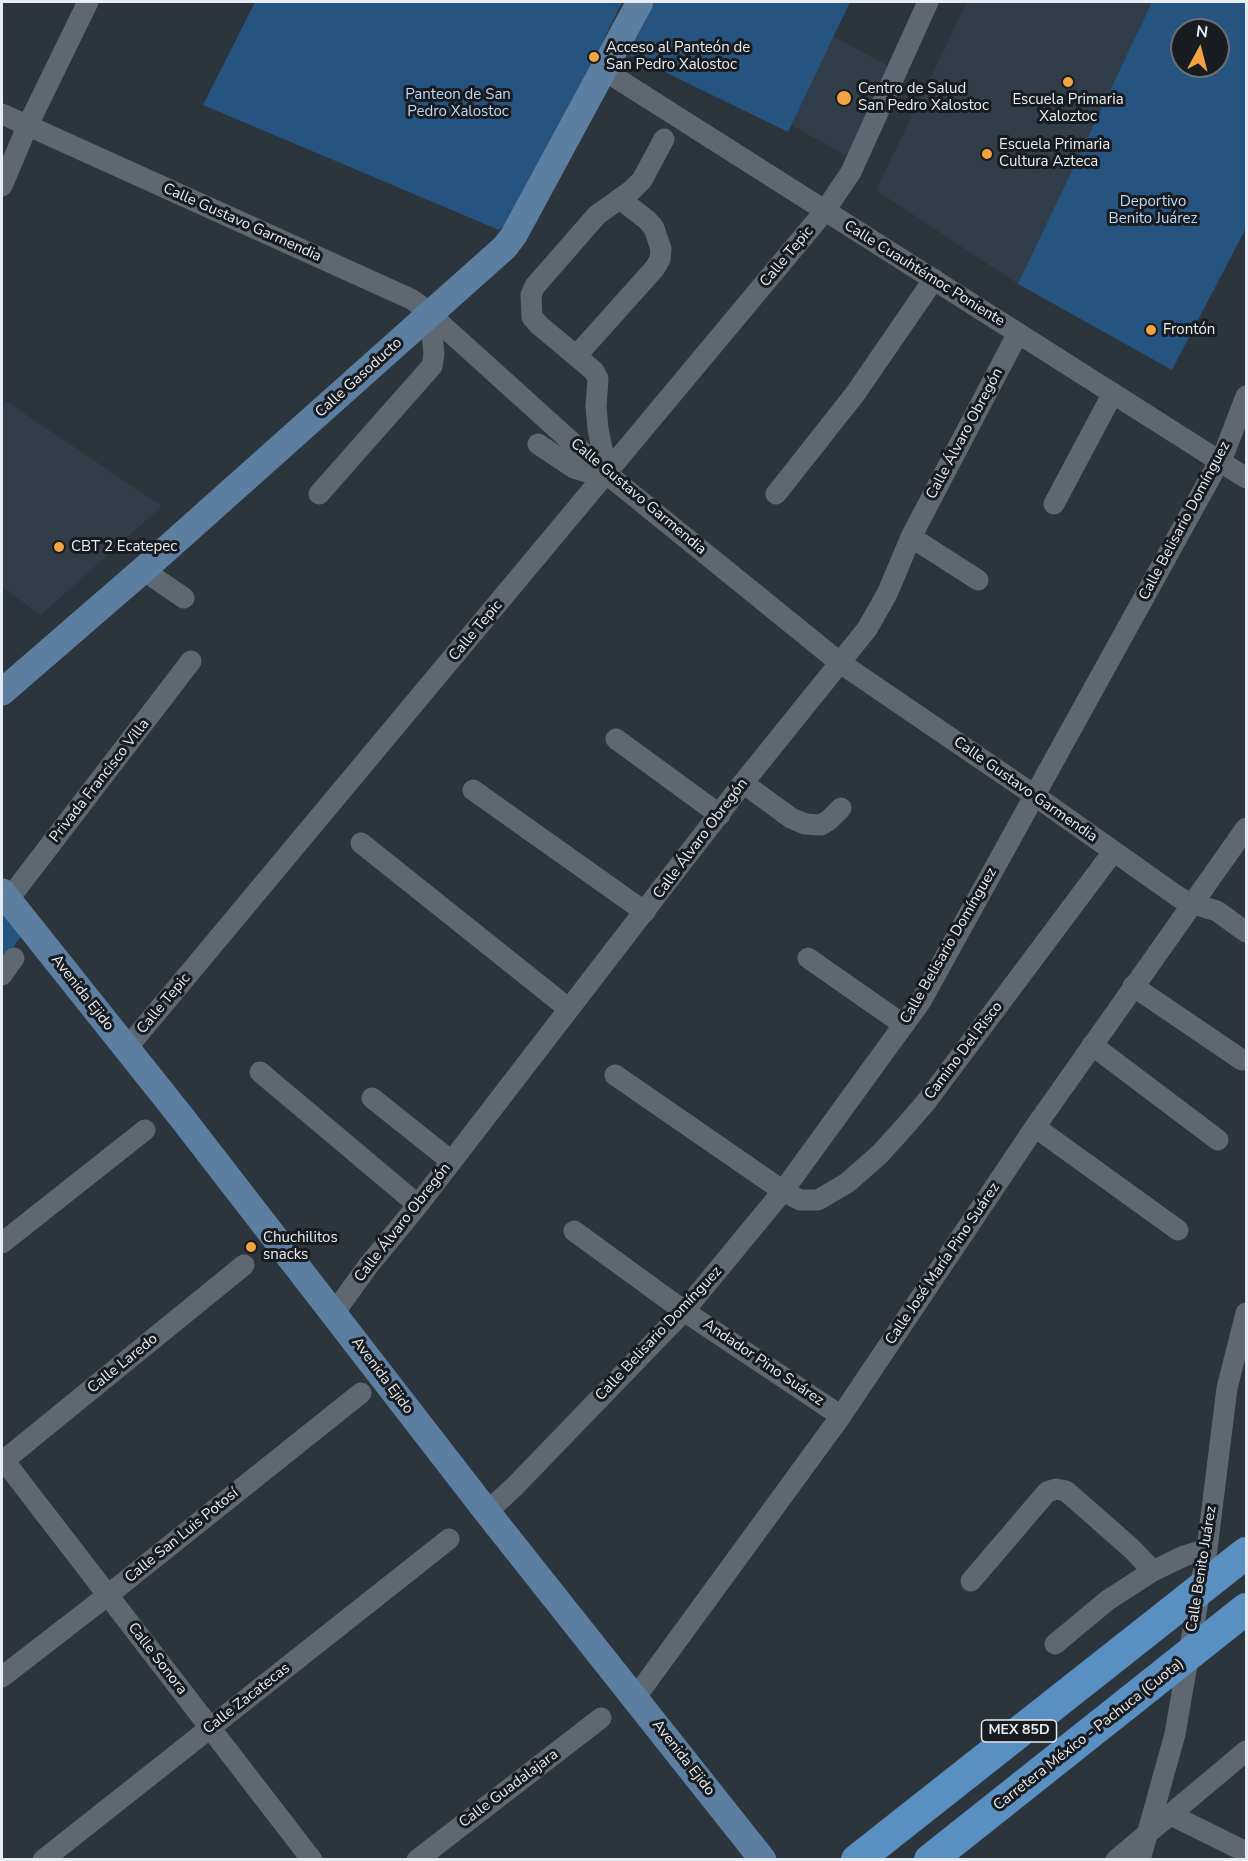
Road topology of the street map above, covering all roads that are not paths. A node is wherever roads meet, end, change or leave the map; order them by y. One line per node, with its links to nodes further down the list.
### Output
1 (87, 2): 6 (street)
2 (639, 2): 4 (main road, Calle Gasoducto)
3 (928, 2): 10 (street, Calle Tepic)
4 (602, 69): 10 (street, Calle Cuauhtémoc Poniente); 12 (main road, Calle Gasoducto)
5 (2, 114): 6 (street, Calle Gustavo Garmendia)
6 (27, 127): 8 (street); 12 (street, Calle Gustavo Garmendia)
7 (664, 139): 9 (street)
8 (2, 186)
9 (620, 199): 14 (street); 14 (street)
10 (824, 212): 11 (street, Calle Cuauhtémoc Poniente); 19 (street, Calle Tepic)
11 (934, 279): 13 (street, Calle Cuauhtémoc Poniente); 22 (street)
12 (430, 315): 19 (street, Calle Gustavo Garmendia); 21 (street); 25 (main road, Calle Gasoducto)
13 (1018, 333): 15 (street, Calle Cuauhtémoc Poniente); 24 (street, Calle Álvaro Obregón)
14 (577, 355): 19 (street)
15 (1113, 393): 18 (street, Calle Cuauhtémoc Poniente); 23 (street)
16 (1246, 396): 18 (street, Calle Belisario Domínguez)
17 (538, 444): 19 (street)
18 (1220, 461): 20 (street, Calle Cuauhtémoc Poniente); 34 (street, Calle Belisario Domínguez)
19 (607, 474): 29 (street, Calle Gustavo Garmendia); 51 (street, Calle Tepic)
20 (1246, 478)
21 (319, 494)
22 (776, 495)
23 (1054, 504)
24 (911, 537): 26 (street); 29 (street, Calle Álvaro Obregón)
25 (142, 570): 27 (street); 30 (main road, Calle Gasoducto)
26 (978, 580)
27 (184, 598)
28 (191, 662): 40 (street, Privada Francisco Villa)
29 (839, 662): 32 (street, Calle Álvaro Obregón); 34 (street, Calle Gustavo Garmendia)
30 (2, 692)
31 (616, 739): 36 (street)
32 (743, 783): 35 (street); 36 (street, Calle Álvaro Obregón)
33 (473, 790): 42 (street)
34 (1034, 795): 39 (street, Calle Gustavo Garmendia); 49 (street, Calle Belisario Domínguez)
35 (841, 808)
36 (720, 815): 42 (street, Calle Álvaro Obregón)
37 (1246, 828): 41 (street, Calle José María Pino Suárez)
38 (362, 843): 48 (street)
39 (1113, 852): 41 (street, Calle Gustavo Garmendia); 60 (street, Camino Del Risco)
40 (5, 896): 51 (main road, Avenida Ejido)
41 (1194, 904): 43 (street, Calle Gustavo Garmendia); 47 (street, Calle José María Pino Suárez)
42 (645, 912): 48 (street, Calle Álvaro Obregón)
43 (1246, 932)
44 (14, 958): 46 (street)
45 (808, 958): 49 (street)
46 (2, 975)
47 (1133, 986): 50 (street, Calle José María Pino Suárez); 52 (street)
48 (569, 1009): 59 (street, Calle Álvaro Obregón)
49 (904, 1025): 60 (street, Calle Belisario Domínguez)
50 (1092, 1045): 56 (street, Calle José María Pino Suárez); 58 (street)
51 (126, 1049): 68 (main road, Avenida Ejido)
52 (1242, 1060)
53 (260, 1072): 61 (street)
54 (615, 1075): 60 (street)
55 (372, 1098): 59 (street)
56 (1035, 1127): 62 (street); 70 (street, Calle José María Pino Suárez)
57 (145, 1130): 64 (street)
58 (1218, 1140)
59 (451, 1161): 61 (street, Calle Álvaro Obregón)
60 (783, 1191): 66 (street, Calle Belisario Domínguez)
61 (418, 1205): 68 (street, Calle Álvaro Obregón)
62 (1178, 1230)
63 (574, 1231): 66 (street, Andador Pino Suárez)
64 (2, 1243)
65 (244, 1265): 71 (street, Calle Laredo)
66 (684, 1311): 70 (street, Andador Pino Suárez); 72 (street, Calle Belisario Domínguez)
67 (1246, 1312): 74 (street, Calle Benito Juárez)
68 (334, 1313): 72 (main road, Avenida Ejido)
69 (361, 1393): 77 (street, Calle San Luis Potosí)
70 (841, 1416): 81 (street, Calle José María Pino Suárez)
71 (2, 1460): 77 (street, Calle Sonora)
72 (487, 1512): 81 (main road, Avenida Ejido)
73 (449, 1539): 83 (street, Calle Zacatecas)
74 (1228, 1556): 75 (street); 86 (street, Calle Benito Juárez); 92 (highway, MEX 85D)
75 (1153, 1571): 76 (street); 79 (street)
76 (971, 1581)
77 (108, 1595): 80 (street, Calle San Luis Potosí); 83 (street, Calle Sonora)
78 (1246, 1609): 93 (highway, Carretera México - Pachuca (Cuota) / MEX 85D)
79 (1055, 1644)
80 (2, 1677)
81 (635, 1698): 91 (main road, Avenida Ejido)
82 (602, 1718): 90 (street, Calle Guadalajara)
83 (211, 1728): 88 (street, Calle Zacatecas); 89 (street, Calle Sonora)
84 (1246, 1751): 85 (street)
85 (1169, 1814): 86 (street); 87 (street)
86 (1146, 1835): 94 (street); 95 (street, Calle Benito Juárez)
87 (1246, 1852)
88 (43, 1860)
89 (312, 1860)
90 (417, 1860)
91 (763, 1860)
92 (857, 1860)
93 (930, 1860)
94 (1116, 1860)
95 (1140, 1860)

